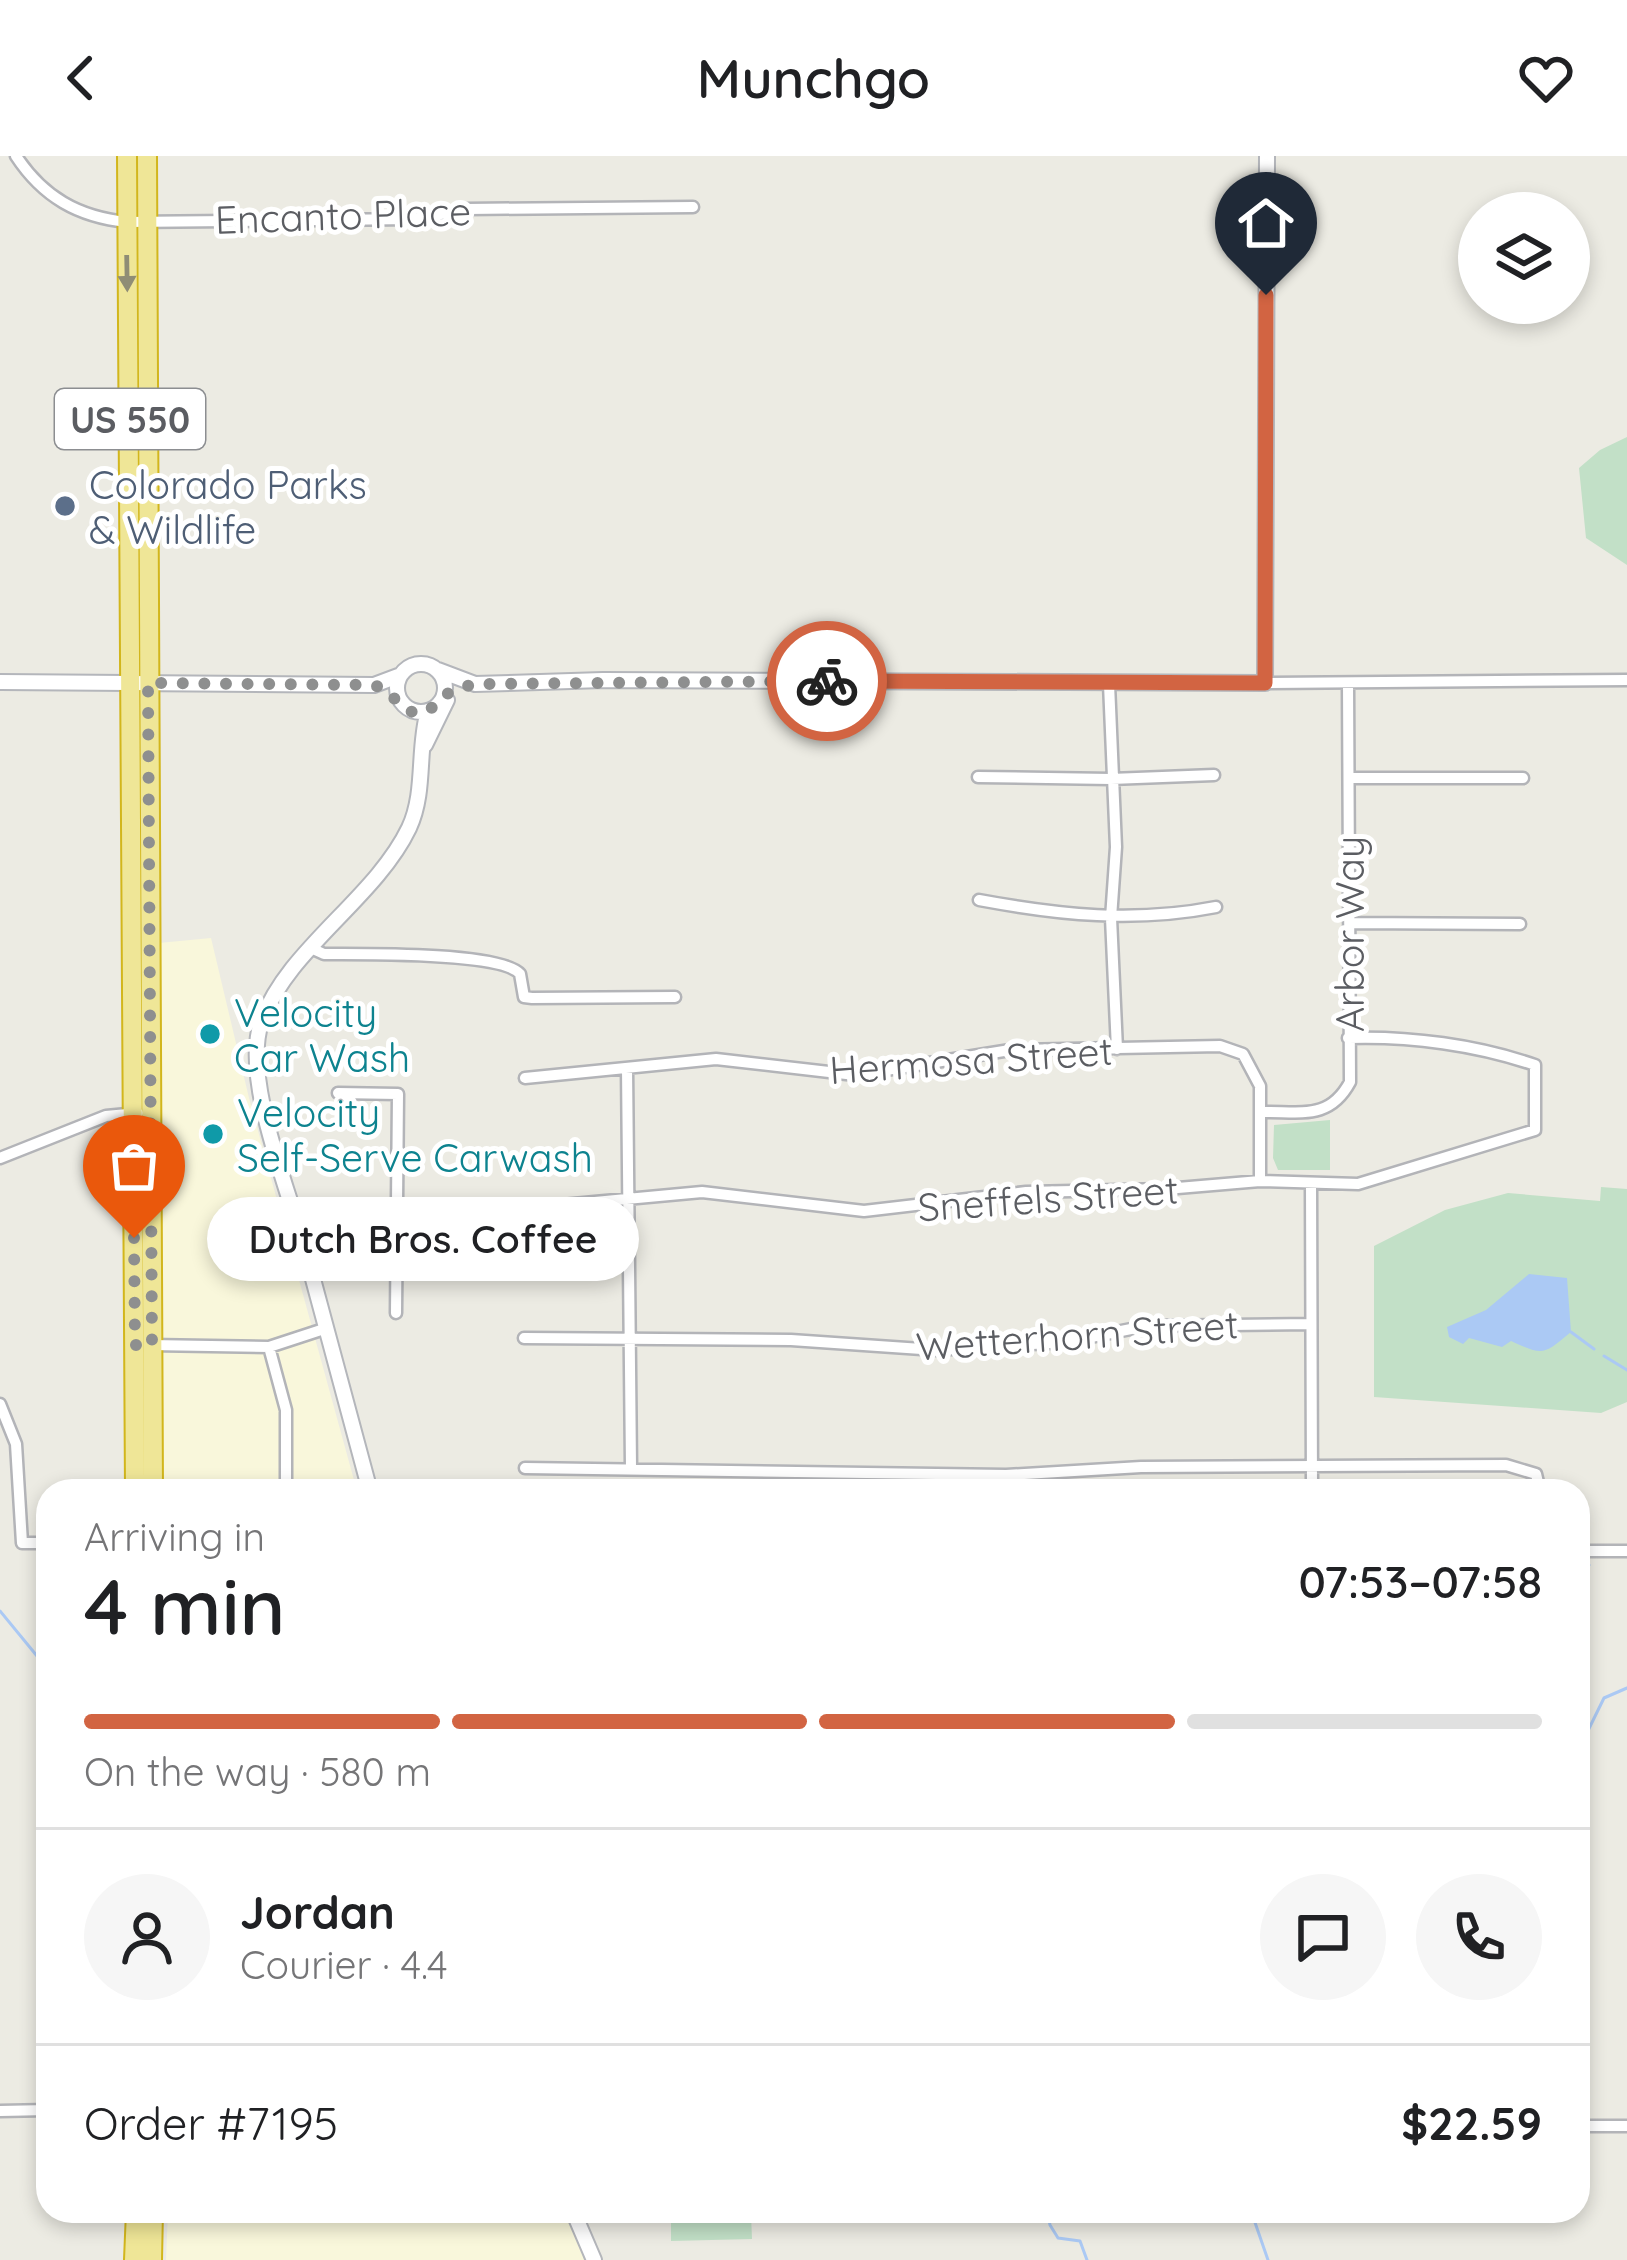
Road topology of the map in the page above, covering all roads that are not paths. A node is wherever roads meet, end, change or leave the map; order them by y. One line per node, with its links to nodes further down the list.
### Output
1 (16, 156): 6 (street, Encanto Place)
2 (127, 156): 6 (highway, US 550)
3 (147, 156): 7 (highway, US 550)
4 (1267, 156): 13 (street)
5 (693, 207): 7 (street, Encanto Place)
6 (127, 222): 7 (street, Encanto Place); 12 (highway, US 550, one-way to 12)
7 (147, 222): 12 (highway, US 550)
8 (438, 670): 9 (street); 15 (street); 18 (street)
9 (398, 676): 17 (street); 19 (street)
10 (1627, 680): 14 (street)
11 (0, 682): 12 (street)
12 (141, 683): 17 (street); 40 (highway, US 550)
13 (1265, 683): 14 (street); 16 (street)
14 (1348, 683): 24 (street, Arbor Way)
15 (476, 684): 16 (street); 18 (street)
16 (1109, 684): 26 (street)
17 (374, 685): 19 (street)
18 (449, 693): 20 (street); 21 (street)
19 (398, 697): 20 (street)
20 (420, 711): 21 (street)
21 (421, 756): 32 (street)
22 (1214, 775): 26 (street)
23 (978, 777): 26 (street)
24 (1349, 778): 25 (street); 30 (street, Arbor Way)
25 (1523, 778)
26 (1111, 779): 29 (street)
27 (979, 900): 29 (street)
28 (1216, 908): 29 (street)
29 (1111, 918): 35 (street)
30 (1350, 923): 31 (street); 34 (street, Arbor Way)
31 (1520, 924)
32 (313, 949): 33 (street); 46 (street)
33 (675, 997)
34 (1348, 1038): 39 (street, Arbor Way); 43 (street, Sneffels Street)
35 (1117, 1049): 36 (street, Hermosa Street); 39 (street, Hermosa Street)
36 (627, 1068): 37 (street, Hermosa Street); 44 (street)
37 (525, 1078)
38 (338, 1093): 45 (street)
39 (1261, 1112): 42 (street)
40 (142, 1113): 41 (street); 52 (highway, US 550)
41 (0, 1158)
42 (1260, 1181): 43 (street, Sneffels Street); 44 (street, Sneffels Street)
43 (1311, 1183): 48 (street)
44 (627, 1199): 45 (street, Sneffels Street); 51 (street)
45 (399, 1220): 46 (street, Sneffels Street); 47 (street)
46 (301, 1234): 49 (street)
47 (396, 1313)
48 (1311, 1324): 51 (street, Wetterhorn Street); 55 (street)
49 (324, 1329): 53 (street); 61 (street)
50 (524, 1338): 51 (street, Wetterhorn Street)
51 (628, 1339): 56 (street)
52 (143, 1345): 53 (street); 58 (highway, US 550); 59 (highway, US 550)
53 (268, 1347): 60 (street)
54 (0, 1404): 64 (street)
55 (1312, 1465): 56 (street); 62 (street); 63 (street)
56 (631, 1467): 57 (street)
57 (525, 1468)
58 (136, 1479)
59 (152, 1479)
60 (286, 1479)
61 (367, 1479)
62 (1312, 1479)
63 (1537, 1479)
64 (36, 1544)
65 (1627, 1551): 66 (street)
66 (1590, 1552)
67 (36, 2110): 68 (street)
68 (0, 2111)
69 (1590, 2126): 70 (street)
70 (1627, 2126)
71 (136, 2223): 76 (highway)
72 (153, 2223): 77 (highway)
73 (579, 2223): 75 (street)
74 (584, 2223): 75 (street)
75 (584, 2232): 78 (street)
76 (134, 2260)
77 (152, 2260)
78 (594, 2260)

